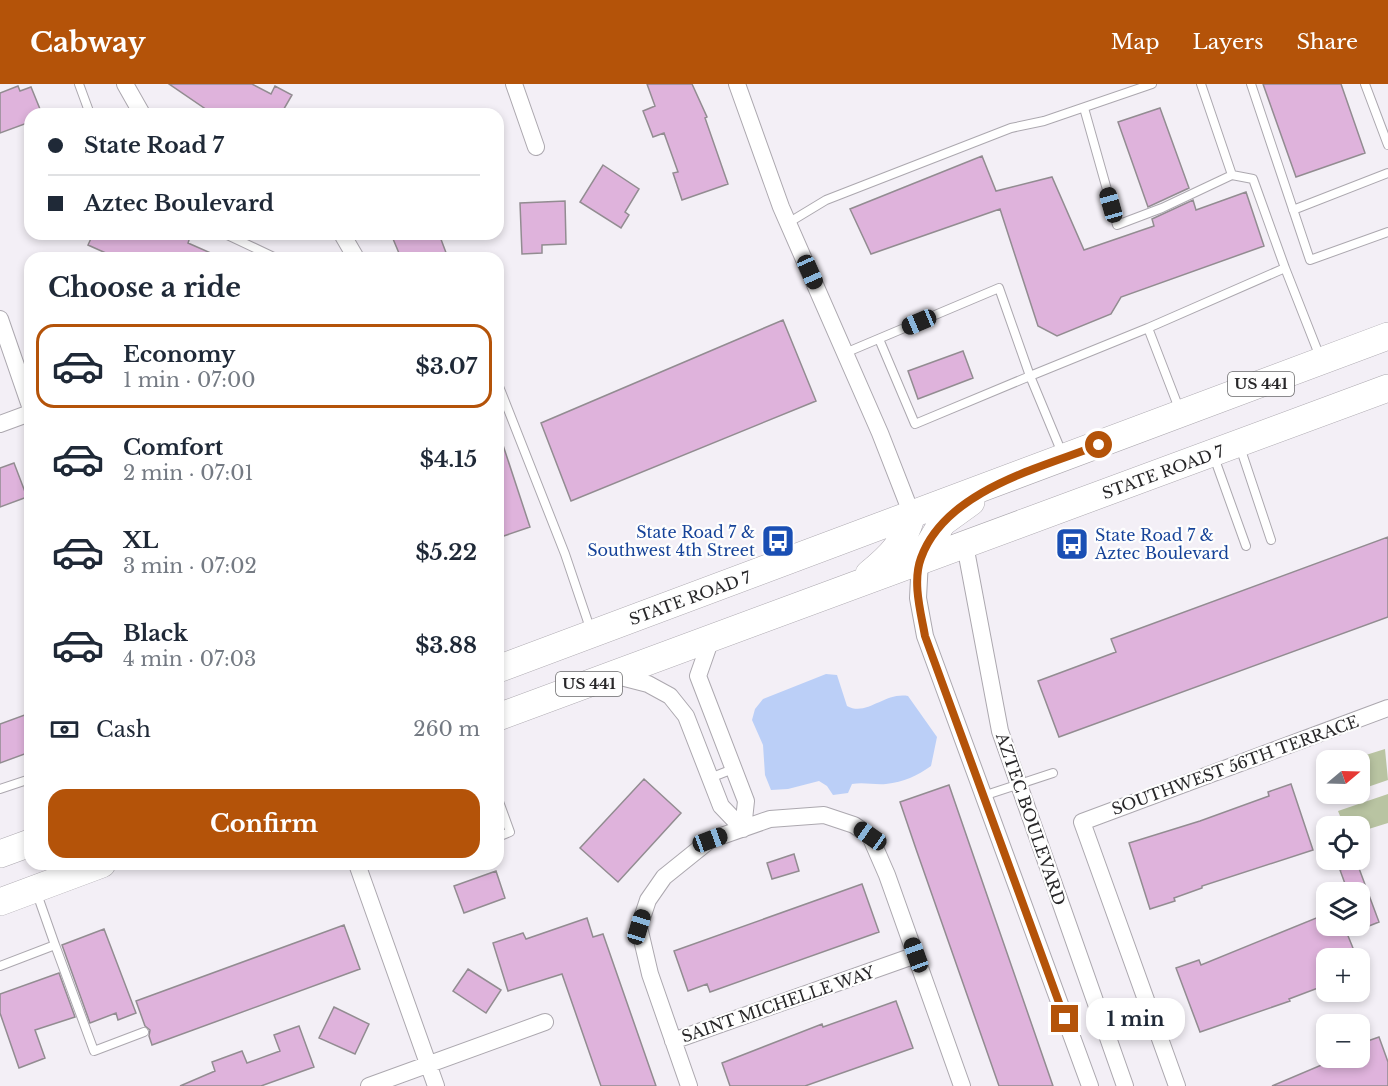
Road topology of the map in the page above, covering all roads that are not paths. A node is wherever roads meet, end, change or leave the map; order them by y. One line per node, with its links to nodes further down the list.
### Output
1 (79, 84): 9 (lane)
2 (125, 84): 10 (street)
3 (514, 84): 13 (street)
4 (737, 84): 17 (street)
5 (1152, 84): 11 (lane)
6 (1201, 84): 15 (lane)
7 (1251, 84): 16 (lane)
8 (1365, 84): 12 (lane)
9 (88, 108)
10 (139, 108)
11 (1084, 108): 15 (lane); 17 (lane)
12 (1388, 145)
13 (536, 147)
14 (1388, 174): 16 (lane)
15 (1232, 175): 21 (lane)
16 (1293, 210): 18 (lane)
17 (788, 223): 26 (street)
18 (1388, 232)
19 (238, 240): 20 (lane)
20 (263, 252)
21 (1285, 268): 23 (lane); 27 (lane)
22 (0, 319): 30 (street)
23 (1148, 328): 28 (lane); 32 (lane)
24 (1388, 336): 27 (main road, STATE ROAD 7 / US 441)
25 (879, 339): 26 (lane); 28 (lane); 28 (lane)
26 (845, 353): 39 (street)
27 (1322, 361): 32 (main road, STATE ROAD 7 / US 441)
28 (1030, 376): 37 (lane)
29 (1388, 388): 35 (main road, STATE ROAD 7 / US 441)
30 (24, 389)
31 (504, 399): 45 (lane)
32 (1182, 414): 37 (main road, STATE ROAD 7 / US 441)
33 (24, 415): 34 (street)
34 (0, 424)
35 (1239, 444): 36 (main road, STATE ROAD 7 / US 441); 40 (lane)
36 (1212, 454): 41 (main road, STATE ROAD 7 / US 441); 42 (lane)
37 (1064, 459): 38 (main road, STATE ROAD 7 / US 441)
38 (996, 483): 39 (main road, STATE ROAD 7 / US 441); 43 (main road)
39 (912, 515): 44 (main road); 45 (main road, STATE ROAD 7 / US 441)
40 (1271, 540)
41 (965, 545): 43 (main road, STATE ROAD 7 / US 441); 55 (street, AZTEC BOULEVARD)
42 (1246, 546)
43 (920, 560): 44 (main road, STATE ROAD 7 / US 441); 57 (street)
44 (855, 586): 46 (main road, STATE ROAD 7 / US 441)
45 (592, 634): 47 (main road, STATE ROAD 7 / US 441)
46 (711, 639): 48 (main road, STATE ROAD 7 / US 441); 51 (street)
47 (504, 667)
48 (612, 675): 50 (main road, STATE ROAD 7 / US 441); 53 (street)
49 (1388, 708): 80 (street, SOUTHWEST 56TH TERRACE)
50 (504, 715)
51 (733, 769): 53 (lane); 59 (street)
52 (1053, 773): 55 (lane)
53 (710, 778): 59 (street)
54 (24, 780): 56 (lane)
55 (1019, 784): 57 (lane); 79 (street, AZTEC BOULEVARD)
56 (0, 789)
57 (983, 796): 78 (street)
58 (504, 816): 60 (lane)
59 (743, 828): 68 (street); 72 (street)
60 (504, 834)
61 (24, 845): 62 (main road)
62 (0, 854)
63 (86, 870): 65 (main road)
64 (362, 870): 73 (street)
65 (35, 889): 66 (main road); 67 (lane)
66 (0, 902)
67 (55, 945): 69 (lane); 71 (lane)
68 (916, 955): 72 (street, SAINT MICHELLE WAY); 77 (street)
69 (0, 966)
70 (545, 1022): 73 (street)
71 (144, 1032)
72 (673, 1041): 76 (street)
73 (428, 1064): 74 (street); 75 (street)
74 (369, 1086)
75 (436, 1086)
76 (689, 1086)
77 (962, 1086)
78 (1090, 1086)
79 (1125, 1086)
80 (1177, 1086)

